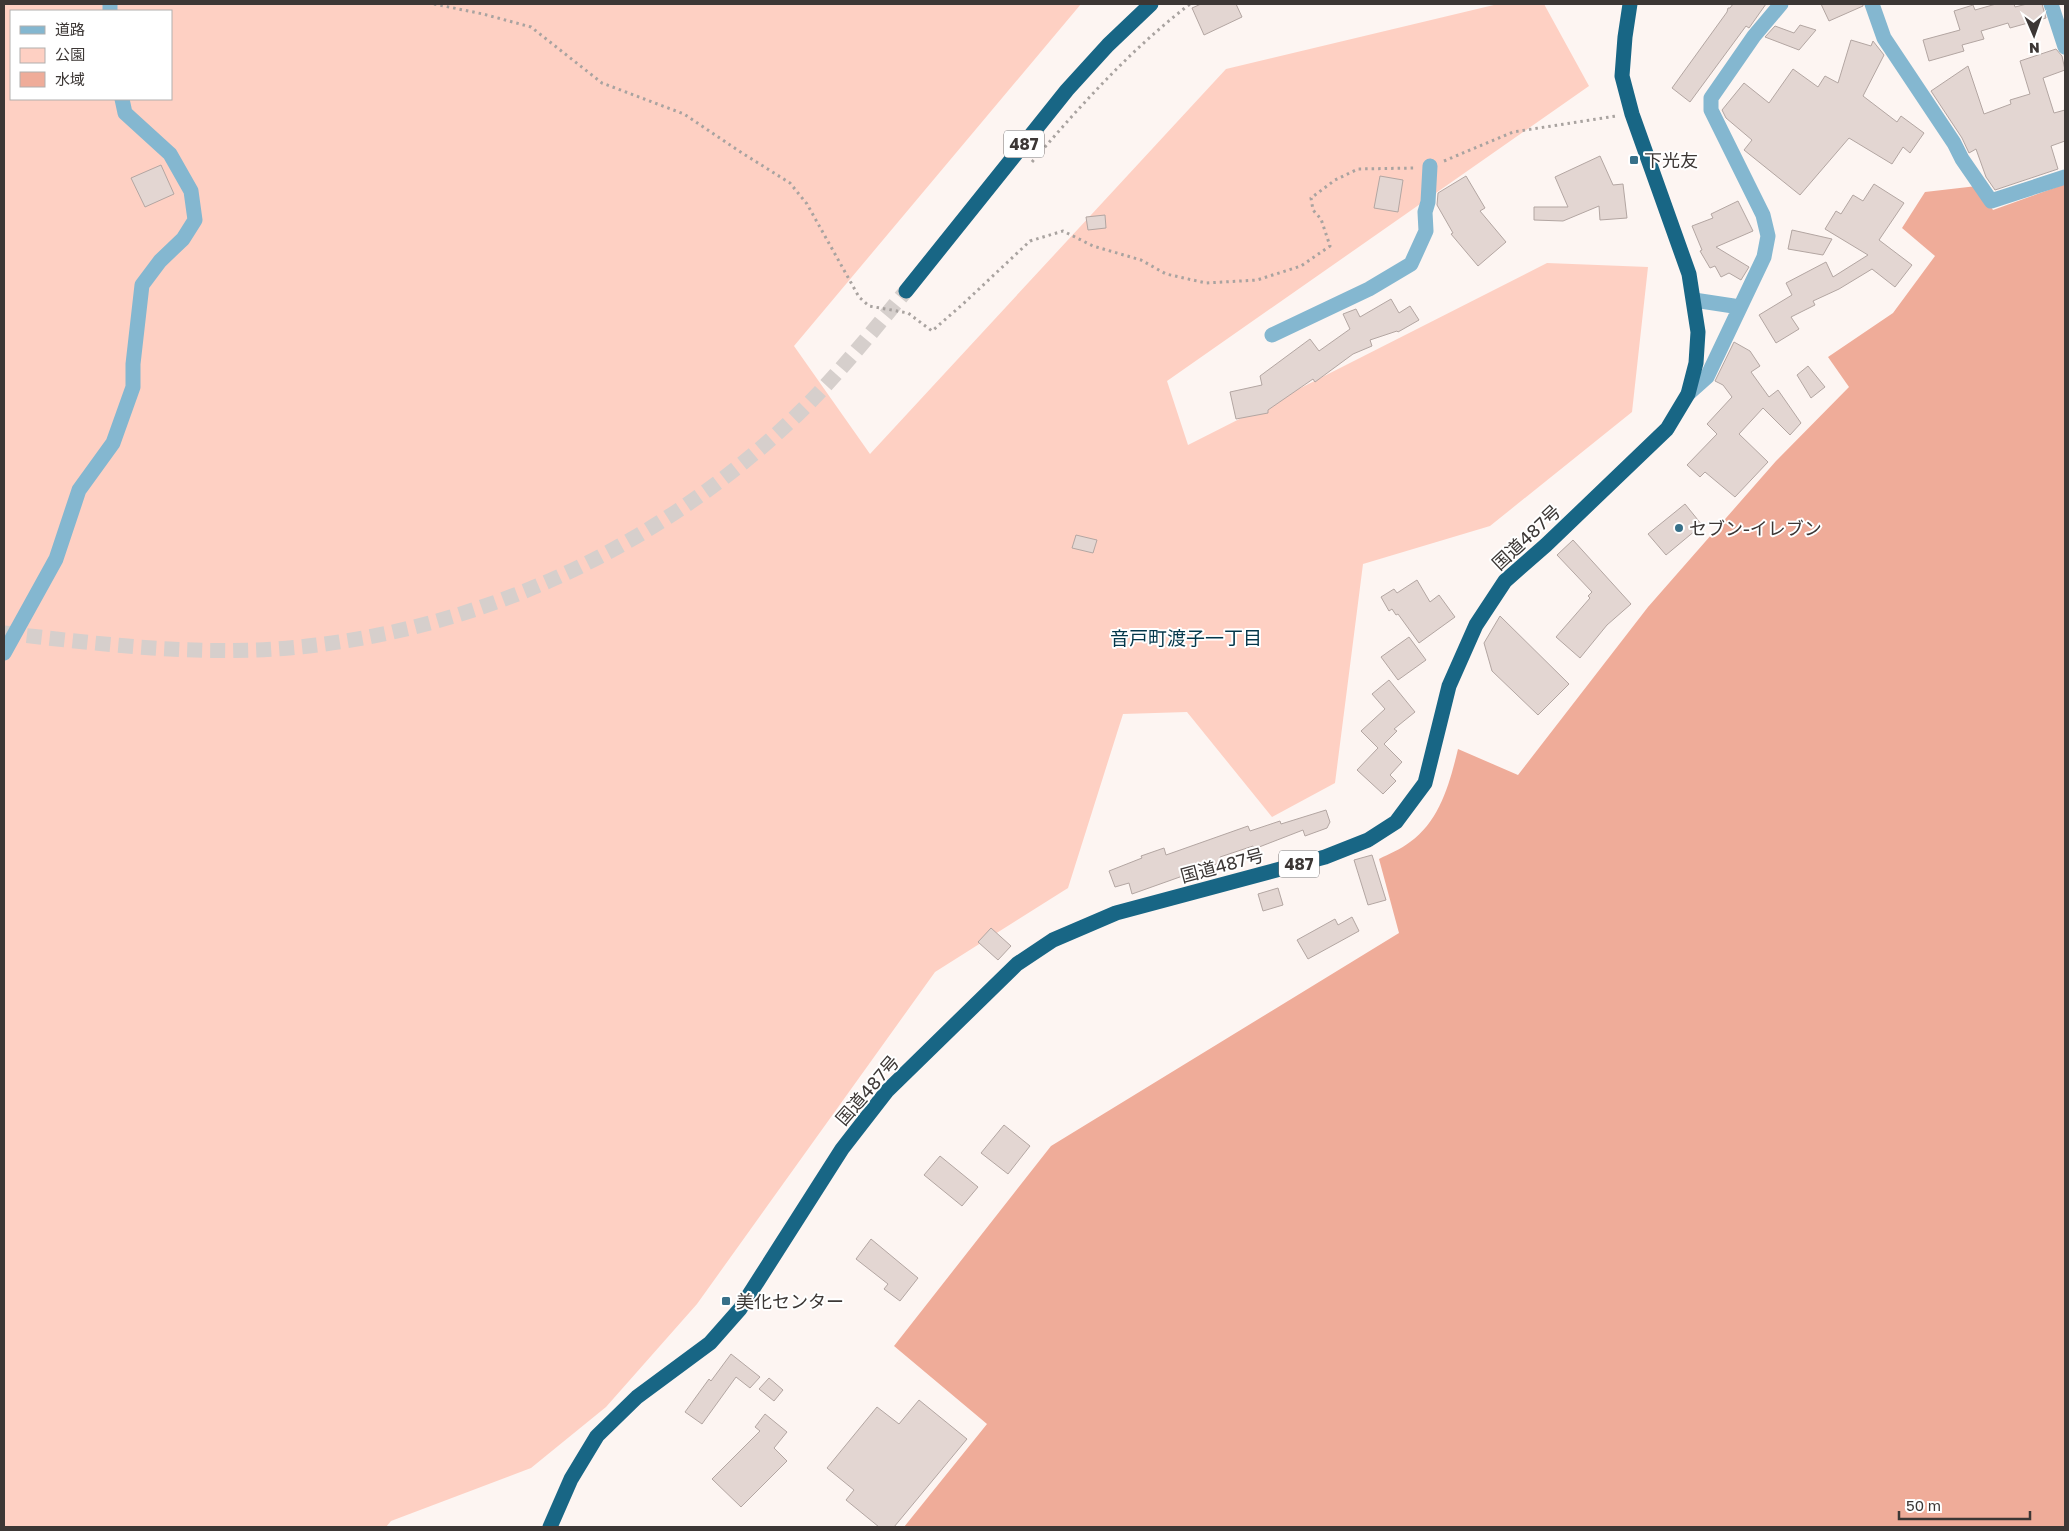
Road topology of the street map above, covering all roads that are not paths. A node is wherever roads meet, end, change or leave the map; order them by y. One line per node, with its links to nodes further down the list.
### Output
1 (1151, 4): 10 (highway, 487)
2 (1630, 4): 11 (highway, 国道487号 / 487)
3 (1781, 4): 12 (street)
4 (1872, 4): 9 (street)
5 (2051, 4): 6 (street)
6 (2065, 47)
7 (122, 100): 15 (street)
8 (1430, 166): 13 (street)
9 (2065, 178)
10 (906, 291)
11 (1694, 300): 12 (street); 14 (highway, 国道487号 / 487)
12 (1740, 306): 14 (street)
13 (1272, 335)
14 (1688, 394): 16 (highway, 国道487号 / 487)
15 (4, 653)
16 (550, 1527)

